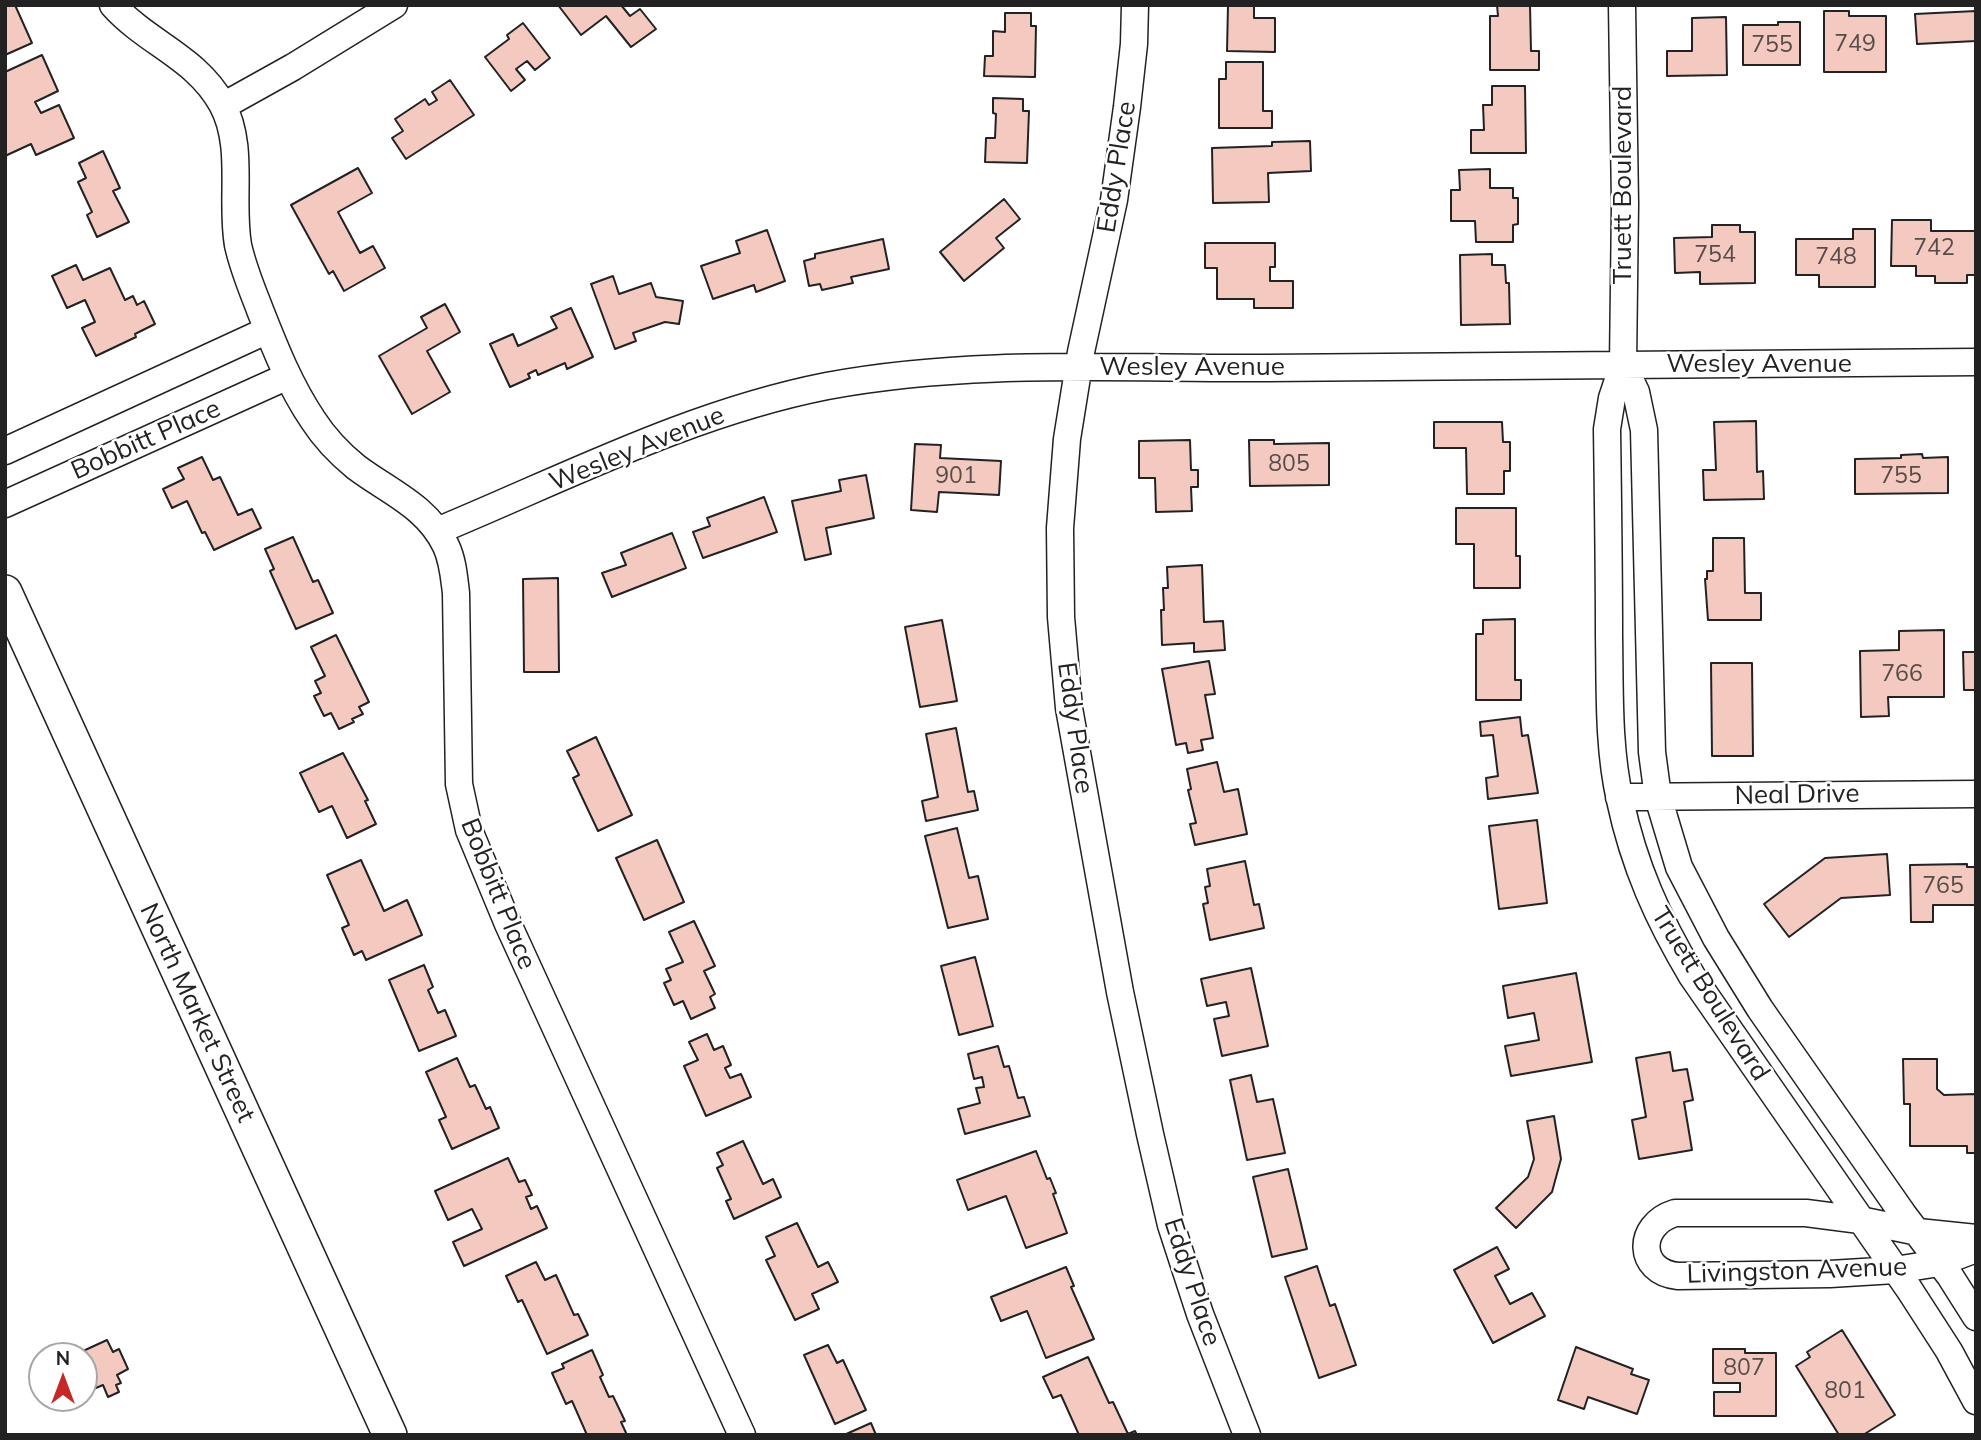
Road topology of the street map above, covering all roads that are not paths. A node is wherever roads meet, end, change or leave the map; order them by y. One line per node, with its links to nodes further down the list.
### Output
1 (113, 5): 5 (street, Bobbitt Place)
2 (394, 5): 5 (street)
3 (1135, 5): 9 (street, Eddy Place)
4 (1622, 5): 8 (street, Truett Boulevard)
5 (223, 106): 6 (street, Bobbitt Place)
6 (268, 330): 10 (street, Bobbitt Place); 11 (street, Bobbitt Place)
7 (1976, 362): 8 (street, Wesley Avenue)
8 (1623, 365): 9 (street, Wesley Avenue); 16 (street, Truett Boulevard); 17 (street, Truett Boulevard)
9 (1078, 367): 13 (street, Wesley Avenue); 28 (street, Eddy Place)
10 (288, 376): 12 (street, Bobbitt Place); 13 (street, Bobbitt Place)
11 (5, 451)
12 (5, 504)
13 (437, 531): 27 (street, Bobbitt Place)
14 (5, 592): 26 (main road, North Market Street)
15 (1976, 794): 17 (street, Neal Drive)
16 (1619, 797): 17 (street, Neal Drive); 18 (street, Truett Boulevard)
17 (1658, 797): 19 (street, Truett Boulevard)
18 (1860, 1220): 19 (street, Livingston Avenue); 23 (street, Truett Boulevard); 23 (street, Livingston Avenue)
19 (1918, 1232): 20 (street, Livingston Avenue); 22 (street, Truett Boulevard)
20 (1976, 1238)
21 (1976, 1249): 22 (street, Livingston Avenue)
22 (1939, 1263): 23 (street, Livingston Avenue); 24 (street, Truett Boulevard)
23 (1895, 1270): 25 (street, Truett Boulevard)
24 (1976, 1317)
25 (1976, 1401)
26 (390, 1435)
27 (742, 1435)
28 (1247, 1435)

